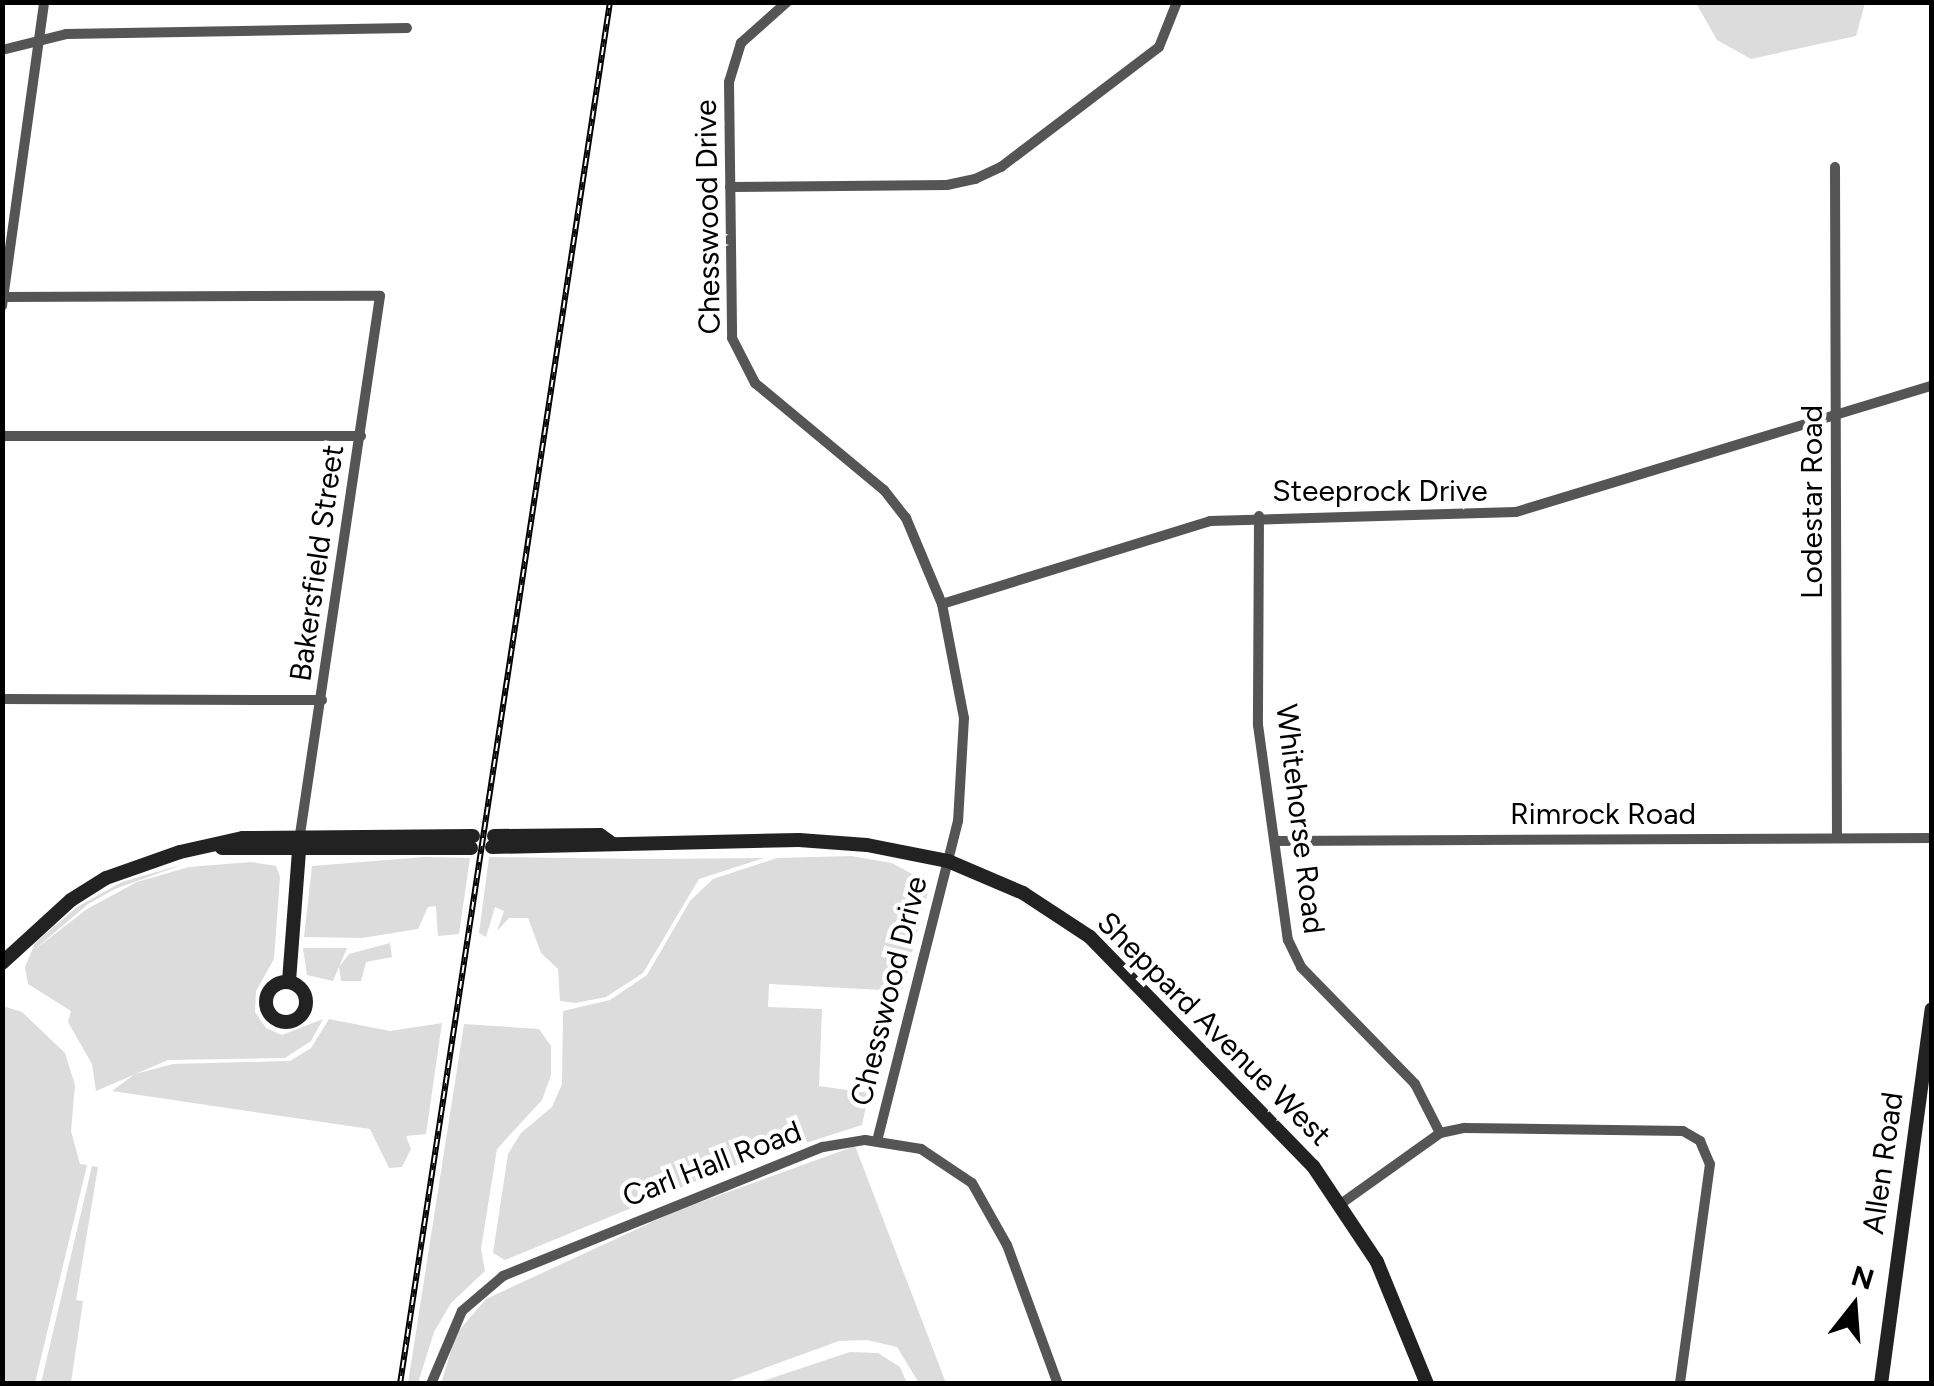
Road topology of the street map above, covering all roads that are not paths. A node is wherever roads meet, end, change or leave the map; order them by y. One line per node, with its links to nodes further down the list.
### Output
1 (44, 2): 5 (street)
2 (787, 2): 8 (street, Chesswood Drive)
3 (1177, 2): 8 (street)
4 (407, 28): 5 (street)
5 (43, 43): 6 (street); 9 (street)
6 (2, 50)
7 (1835, 168): 12 (street, Lodestar Road)
8 (730, 186): 16 (street, Chesswood Drive)
9 (3, 297): 10 (street); 14 (street, Bakersfield Street)
10 (2, 306)
11 (1932, 386): 12 (street, Steeprock Drive)
12 (1837, 414): 15 (street, Steeprock Drive); 19 (street, Lodestar Road)
13 (2, 436): 14 (street)
14 (361, 436): 18 (street, Bakersfield Street)
15 (1259, 516): 16 (street, Steeprock Drive); 21 (street, Whitehorse Road)
16 (942, 604): 25 (street, Chesswood Drive)
17 (2, 699): 18 (street)
18 (322, 700): 24 (street, Bakersfield Street)
19 (1837, 838): 20 (street, Rimrock Road); 21 (street, Rimrock Road)
20 (1932, 838)
21 (1276, 841): 29 (street, Whitehorse Road)
22 (472, 842): 24 (main road)
23 (493, 842): 25 (main road, Sheppard Avenue West)
24 (299, 843): 26 (main road); 27 (main road)
25 (948, 862): 30 (street, Chesswood Drive); 31 (main road, Sheppard Avenue West)
26 (2, 963)
27 (289, 982)
28 (1932, 1010): 36 (main road, Allen Road)
29 (1440, 1134): 31 (street); 35 (street)
30 (876, 1140): 32 (street, Carl Hall Road); 33 (street, Carl Hall Road)
31 (1342, 1203): 34 (main road, Sheppard Avenue West)
32 (431, 1384)
33 (1058, 1384)
34 (1427, 1384)
35 (1680, 1384)
36 (1880, 1384)

